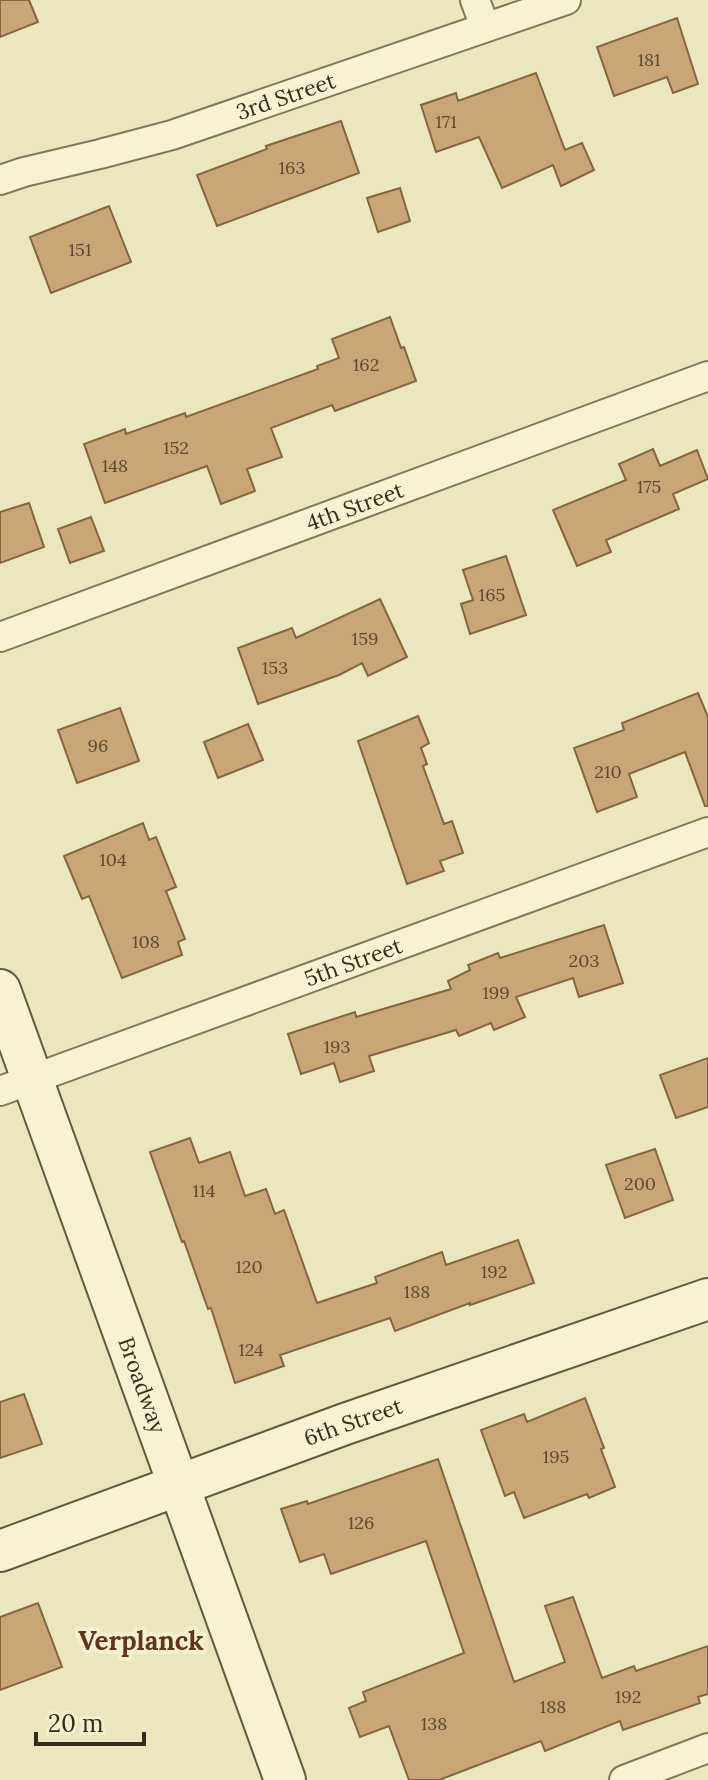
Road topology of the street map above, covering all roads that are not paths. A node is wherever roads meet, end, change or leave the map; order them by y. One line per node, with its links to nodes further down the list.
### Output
1 (475, 0): 3 (street)
2 (566, 0): 3 (street, 3rd Street)
3 (485, 27): 4 (street, 3rd Street)
4 (0, 180)
5 (708, 376): 6 (street, 4th Street)
6 (0, 637)
7 (708, 832): 9 (street, 5th Street)
8 (0, 990): 9 (street, Broadway)
9 (17, 1085): 11 (street, Broadway)
10 (708, 1299): 11 (street, 6th Street)
11 (179, 1485): 12 (street, 6th Street); 14 (street, Broadway)
12 (0, 1551)
13 (708, 1748): 15 (street)
14 (285, 1780)
15 (624, 1780)

